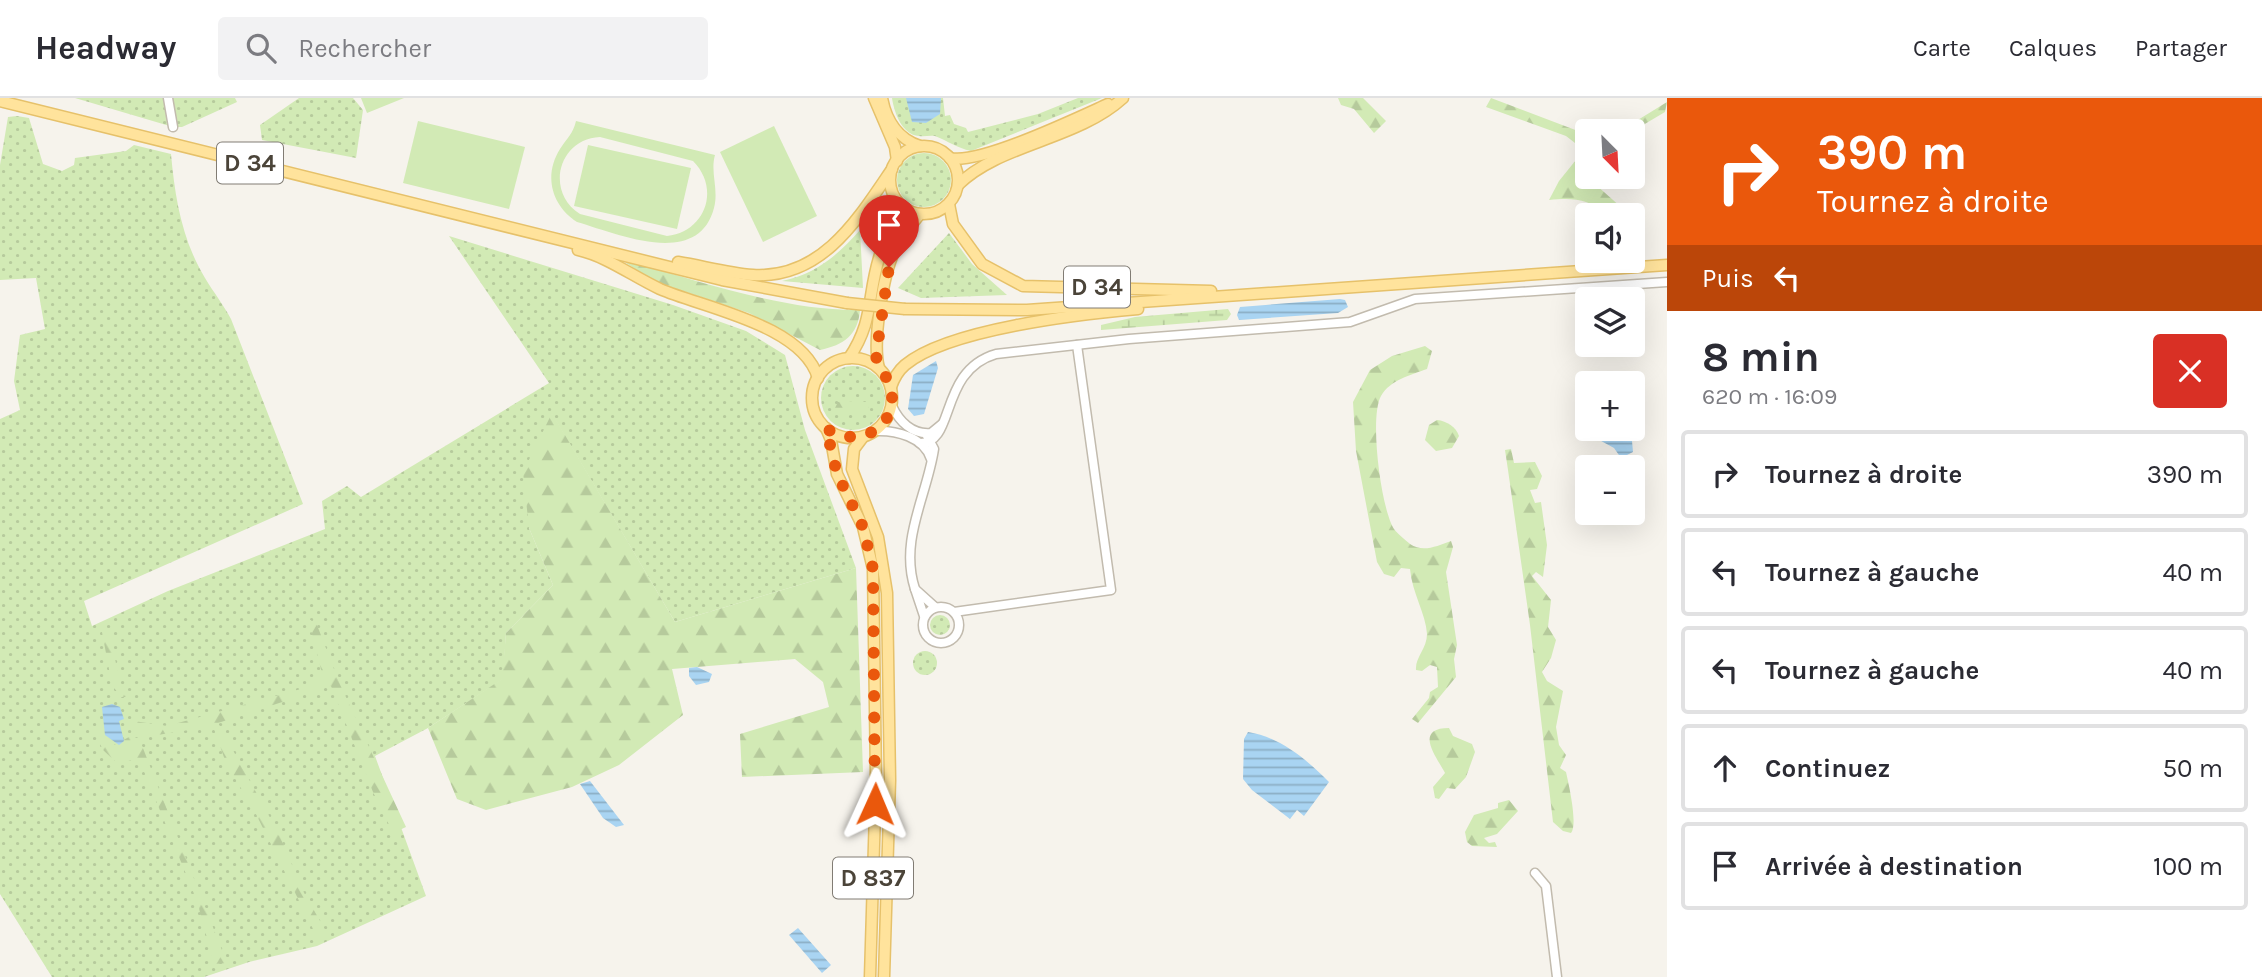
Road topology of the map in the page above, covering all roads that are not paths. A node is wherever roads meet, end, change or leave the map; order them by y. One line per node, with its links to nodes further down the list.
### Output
1 (168, 98): 6 (street)
2 (874, 98): 9 (main road)
3 (882, 98): 7 (main road)
4 (1122, 98): 8 (main road); 10 (main road)
5 (0, 100): 14 (main road, D 34)
6 (173, 127)
7 (920, 147): 8 (main road); 9 (main road)
8 (950, 158): 10 (main road)
9 (894, 165): 11 (main road); 15 (main road)
10 (958, 185): 12 (main road)
11 (896, 200): 13 (main road); 20 (main road)
12 (949, 204): 13 (main road); 18 (main road, D 34)
13 (920, 214): 21 (main road)
14 (535, 233): 15 (main road, D 34); 22 (main road)
15 (642, 258): 18 (main road, D 34, bridge)
16 (1667, 265): 18 (main road, D 34)
17 (1667, 282): 19 (street)
18 (1289, 291): 23 (main road)
19 (1077, 345): 25 (street); 35 (street)
20 (849, 358): 21 (main road); 22 (main road)
21 (879, 369): 23 (main road)
22 (818, 378): 26 (main road)
23 (891, 387): 24 (main road)
24 (892, 406): 27 (main road); 28 (street)
25 (944, 421): 28 (street); 30 (street)
26 (826, 428): 29 (main road); 38 (main road, D 837)
27 (876, 431): 29 (main road); 31 (street)
28 (926, 434): 30 (street)
29 (863, 437): 39 (main road, D 837)
30 (932, 441): 31 (street); 32 (street)
31 (920, 443): 32 (street)
32 (931, 461): 33 (street)
33 (915, 589): 34 (street); 36 (street)
34 (935, 607): 35 (street); 36 (street)
35 (954, 612): 36 (street)
36 (924, 616)
37 (1535, 873): 40 (street)
38 (870, 977)
39 (884, 977)
40 (1557, 977)

